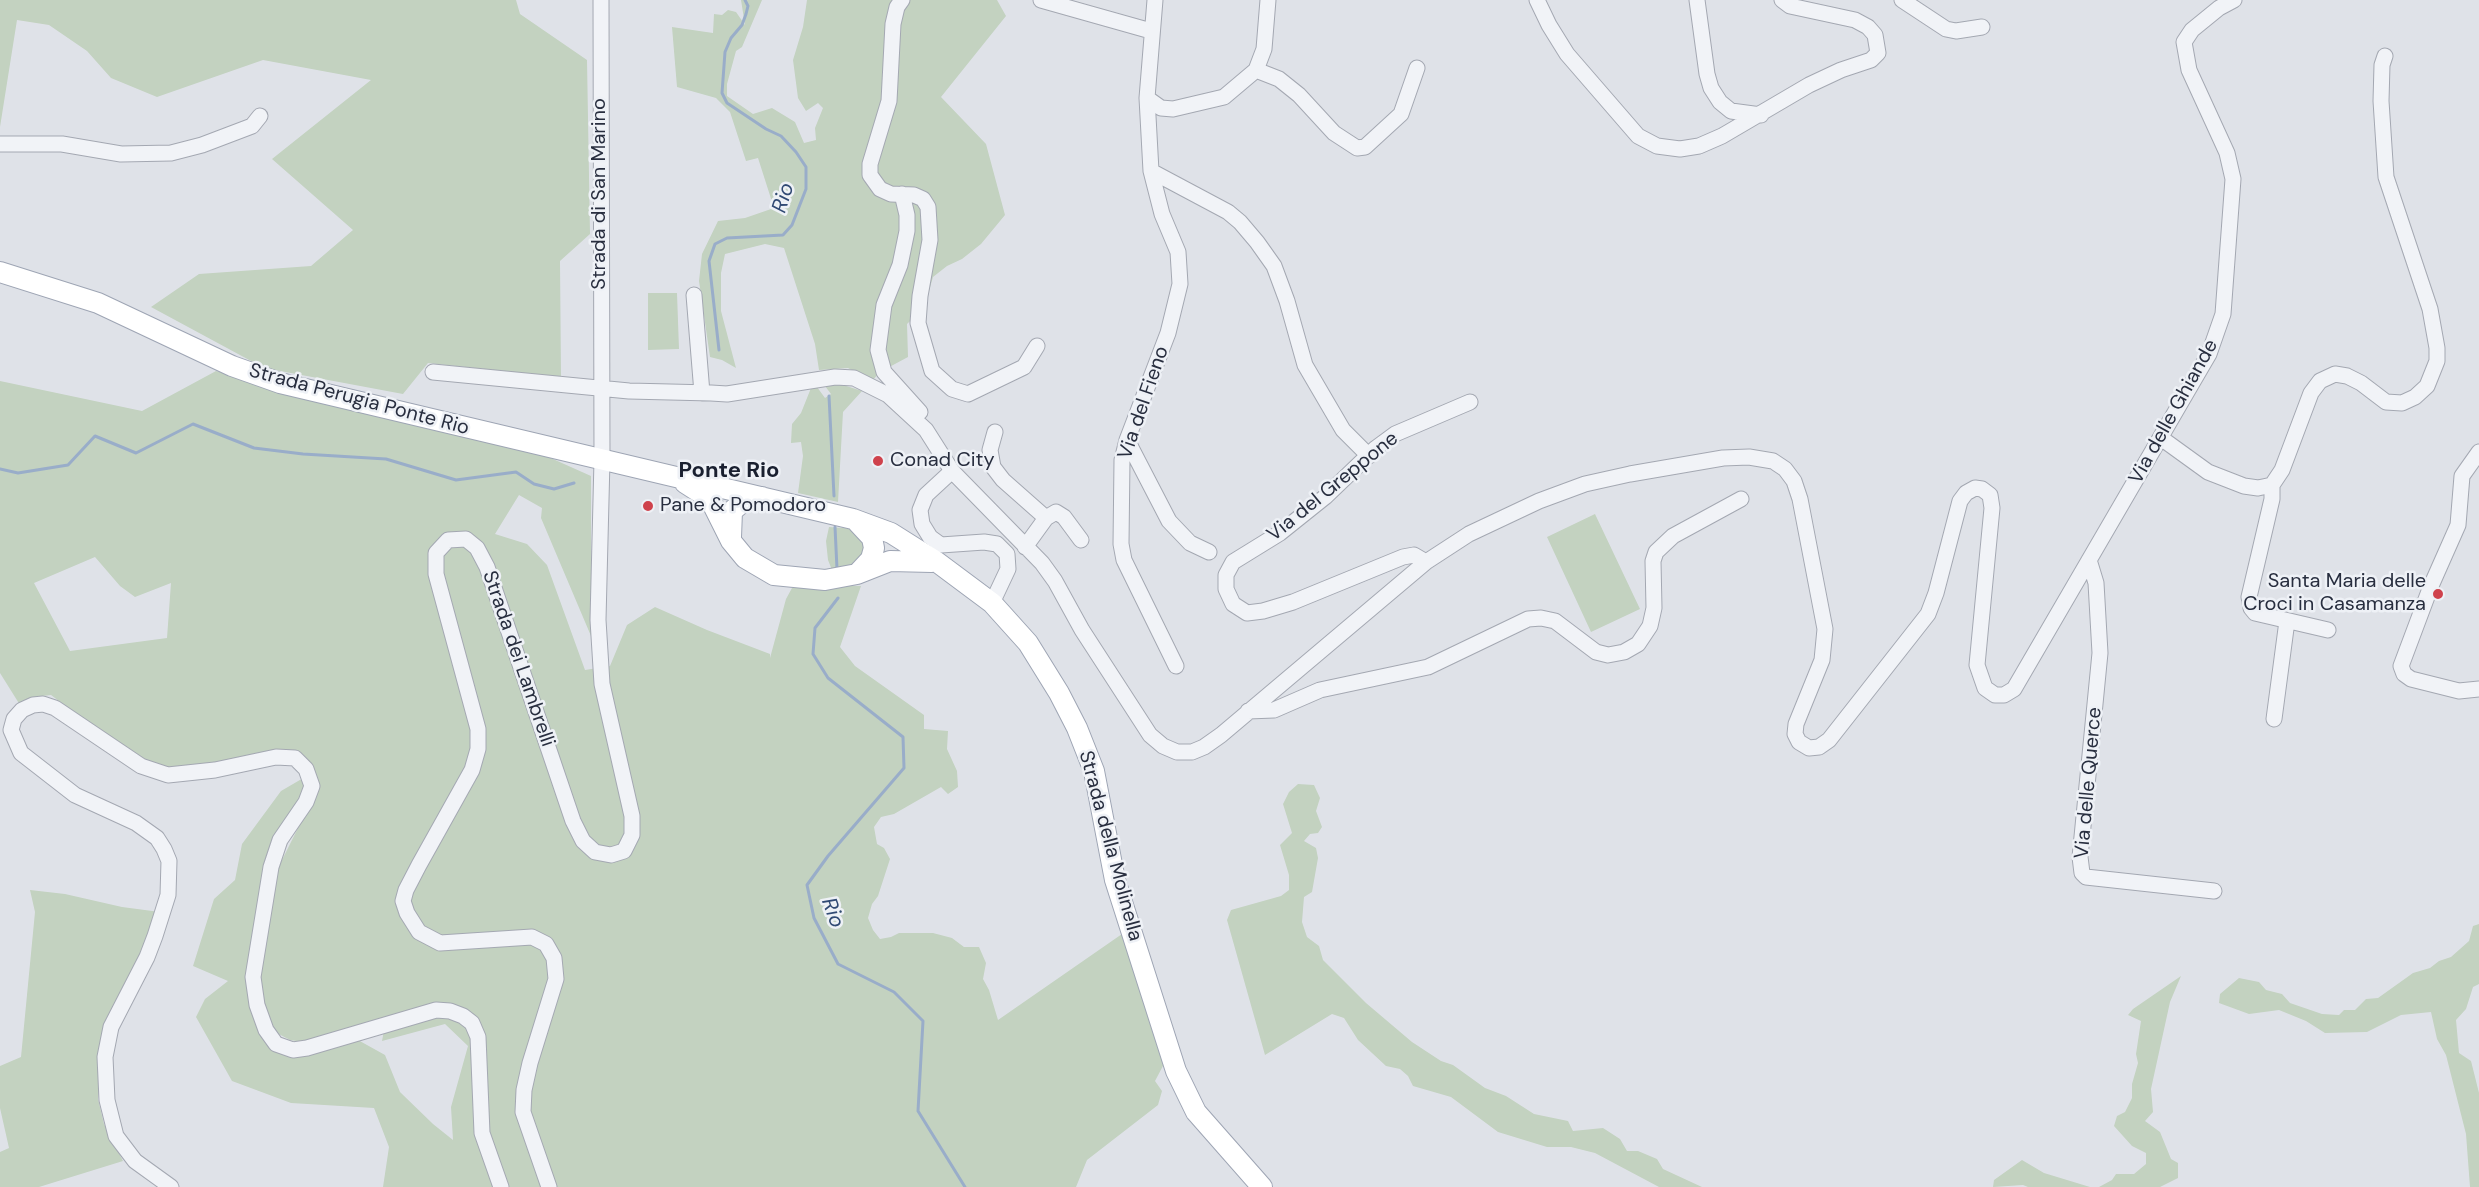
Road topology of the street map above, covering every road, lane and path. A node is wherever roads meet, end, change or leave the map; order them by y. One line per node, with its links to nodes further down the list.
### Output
1 (601, 0): 28 (street, Strada di San Marino)
2 (888, 0): 12 (street)
3 (902, 0): 12 (street)
4 (1041, 0): 14 (street)
5 (1155, 0): 14 (street, Via del Fieno)
6 (1268, 0): 17 (street)
7 (1537, 0): 19 (street)
8 (1697, 0): 19 (street)
9 (1902, 0): 13 (street)
10 (2234, 0): 33 (street, Via delle Ghiande)
11 (1790, 2): 19 (street)
12 (893, 24): 23 (street)
13 (1982, 27)
14 (1151, 31): 18 (street, Via del Fieno)
15 (2385, 56): 40 (street)
16 (1417, 68): 17 (street)
17 (1256, 70): 18 (street)
18 (1147, 98): 22 (street, Via del Fieno)
19 (1761, 115)
20 (261, 116): 21 (street)
21 (0, 144)
22 (1151, 171): 34 (street, Via del Fieno); 36 (street)
23 (902, 194): 26 (street); 31 (street)
24 (0, 272): 37 (main road, Strada Perugia Ponte Rio)
25 (694, 295): 29 (street)
26 (1037, 345)
27 (433, 372): 28 (street)
28 (601, 387): 29 (street); 37 (street, Strada dei Lambrelli)
29 (702, 393): 31 (street)
30 (1470, 402): 36 (street, Via del Greppone)
31 (926, 430): 38 (street)
32 (995, 432): 43 (street)
33 (2161, 438): 40 (street); 50 (street, Via delle Ghiande)
34 (1127, 440): 49 (street); 58 (street, Via del Fieno)
35 (2479, 452): 59 (street)
36 (1369, 456): 53 (street, Via del Greppone)
37 (602, 460): 39 (main road, Strada Perugia Ponte Rio); 65 (street, Strada dei Lambrelli)
38 (952, 471): 48 (street); 55 (street)
39 (661, 472): 41 (main road, Strada Perugia Ponte Rio); 47 (main road, Strada Perugia Ponte Rio)
40 (2272, 485): 56 (street)
41 (765, 497): 44 (main road, Strada Perugia Ponte Rio); 47 (main road)
42 (1741, 499): 60 (street)
43 (1046, 518): 46 (street); 48 (street)
44 (853, 519): 45 (main road, Strada Perugia Ponte Rio); 54 (main road)
45 (891, 533): 51 (main road); 52 (main road, Strada Perugia Ponte Rio)
46 (1081, 540)
47 (731, 542): 54 (main road, Strada Perugia Ponte Rio)
48 (1024, 548): 60 (street)
49 (1209, 552)
50 (2089, 560): 53 (street, Via delle Ghiande); 62 (street, Via delle Querce)
51 (890, 561): 52 (main road, Strada Perugia Ponte Rio); 54 (main road, Strada Perugia Ponte Rio)
52 (937, 562): 55 (main road, Strada della Molinella)
53 (1426, 562): 60 (street)
54 (857, 574)
55 (992, 603): 66 (main road, Strada della Molinella)
56 (2287, 621): 57 (street); 61 (street)
57 (2328, 630)
58 (1176, 666)
59 (2479, 689)
60 (1248, 711)
61 (2274, 720)
62 (2214, 891)
63 (171, 1187): 64 (street)
64 (501, 1187)
65 (549, 1187)
66 (1262, 1187)

